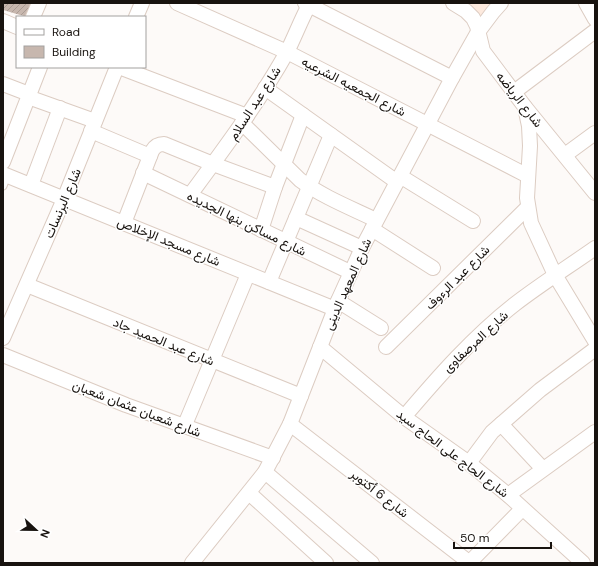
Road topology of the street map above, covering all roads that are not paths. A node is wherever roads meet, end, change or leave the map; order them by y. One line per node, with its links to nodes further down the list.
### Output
1 (39, 3): 8 (street)
2 (142, 3): 9 (street)
3 (177, 3): 15 (street, شارع الجمعيه الشرعيه)
4 (453, 3): 14 (street, شارع الرياضه)
5 (501, 3): 14 (street, شارع المعهد الدينى)
6 (586, 3): 10 (street)
7 (307, 4): 15 (street, شارع عبد السلام); 19 (street)
8 (33, 16)
9 (136, 16)
10 (595, 19)
11 (3, 21): 12 (street)
12 (16, 27)
13 (595, 31): 22 (street)
14 (478, 32): 19 (street, شارع المعهد الدينى); 22 (street, شارع الرياضه)
15 (286, 52): 21 (street, شارع عبد السلام); 28 (street, شارع الجمعيه الشرعيه)
16 (40, 68): 23 (street)
17 (118, 68): 29 (street, شارع البرنسات)
18 (120, 68): 27 (street)
19 (452, 78): 28 (street, شارع المعهد الدينى)
20 (3, 84): 23 (street)
21 (265, 88): 26 (street); 27 (street, شارع عبد السلام)
22 (514, 92): 24 (street, شارع الرياضه)
23 (29, 95): 25 (street); 34 (street)
24 (525, 107): 32 (street, شارع الرياضه); 38 (street)
25 (60, 108): 29 (street); 41 (street)
26 (303, 115): 31 (street); 36 (street)
27 (244, 119): 35 (street, شارع عبد السلام); 36 (street)
28 (428, 124): 38 (street, شارع الجمعيه الشرعيه); 40 (street, شارع المعهد الدينى)
29 (93, 126): 33 (street); 46 (street, شارع البرنسات)
30 (595, 133): 32 (street)
31 (332, 136): 40 (street); 43 (street)
32 (565, 155): 44 (street, شارع الرياضه)
33 (150, 156): 35 (street); 37 (street)
34 (3, 162)
35 (213, 164): 42 (street); 45 (street, شارع عبد السلام)
36 (284, 164): 42 (street); 43 (street)
37 (143, 173): 45 (street, شارع مساكن بنها الجديده); 50 (street)
38 (528, 176): 47 (street)
39 (4, 179): 41 (street, شارع مسجد الإخلاص)
40 (398, 179): 49 (street); 51 (street, شارع المعهد الدينى)
41 (31, 185): 46 (street, شارع مسجد الإخلاص)
42 (275, 187): 52 (street)
43 (309, 187): 48 (street); 51 (street)
44 (595, 193)
45 (190, 195): 52 (street, شارع مساكن بنها الجديده)
46 (64, 199): 50 (street, شارع مسجد الإخلاص); 61 (street, شارع البرنسات)
47 (528, 208): 59 (street); 68 (street, شارع عبد الرءوف)
48 (296, 218): 53 (street); 54 (street)
49 (473, 221)
50 (124, 223): 58 (street, شارع مسجد الإخلاص)
51 (374, 224): 54 (street, شارع المعهد الدينى); 56 (street)
52 (261, 230): 53 (street, شارع مساكن بنها الجديده)
53 (286, 241): 57 (street, شارع مساكن بنها الجديده); 60 (street)
54 (362, 248): 57 (street, شارع المعهد الدينى)
55 (595, 248): 59 (street, شارع المرصفاوى)
56 (433, 268)
57 (350, 272): 62 (street, شارع المعهد الدينى)
58 (248, 274): 60 (street, شارع مسجد الإخلاص); 71 (street)
59 (556, 276): 65 (street); 73 (street, شارع المرصفاوى)
60 (269, 282): 62 (street, شارع مسجد الإخلاص)
61 (27, 285): 63 (street, شارع البرنسات); 71 (street, شارع عبد الحميد جاد)
62 (336, 305): 64 (street, شارع مسجد الإخلاص); 67 (street, شارع المعهد الدينى)
63 (6, 323): 66 (street, شارع البرنسات)
64 (381, 328)
65 (593, 334)
66 (3, 338)
67 (320, 347): 72 (street, شارع المعهد الدينى); 73 (street, شارع الحاج على الحاج سيد)
68 (386, 347)
69 (595, 349): 75 (street)
70 (3, 356): 76 (street, شارع شعبان عثمان شعبان)
71 (212, 361): 72 (street, شارع عبد الحميد جاد); 76 (street)
72 (301, 396): 74 (street, شارع المعهد الدينى)
73 (404, 417): 79 (street, شارع الحاج على الحاج سيد)
74 (290, 424): 78 (street, شارع المعهد الدينى); 88 (street, شارع 6 أكتوبر)
75 (501, 424): 79 (street); 80 (street)
76 (184, 427): 78 (street, شارع شعبان عثمان شعبان)
77 (595, 432): 80 (street)
78 (273, 458): 81 (street, شارع المعهد الدينى)
79 (469, 463): 83 (street, شارع الحاج على الحاج سيد)
80 (543, 469): 83 (street)
81 (265, 472): 82 (street, شارع المعهد الدينى); 87 (street)
82 (249, 493): 85 (street, شارع المعهد الدينى); 86 (street)
83 (508, 495): 84 (street, شارع الحاج على الحاج سيد)
84 (522, 508): 88 (street); 89 (street, شارع الحاج على الحاج سيد)
85 (194, 563)
86 (326, 563)
87 (372, 563)
88 (469, 563)
89 (583, 563)

